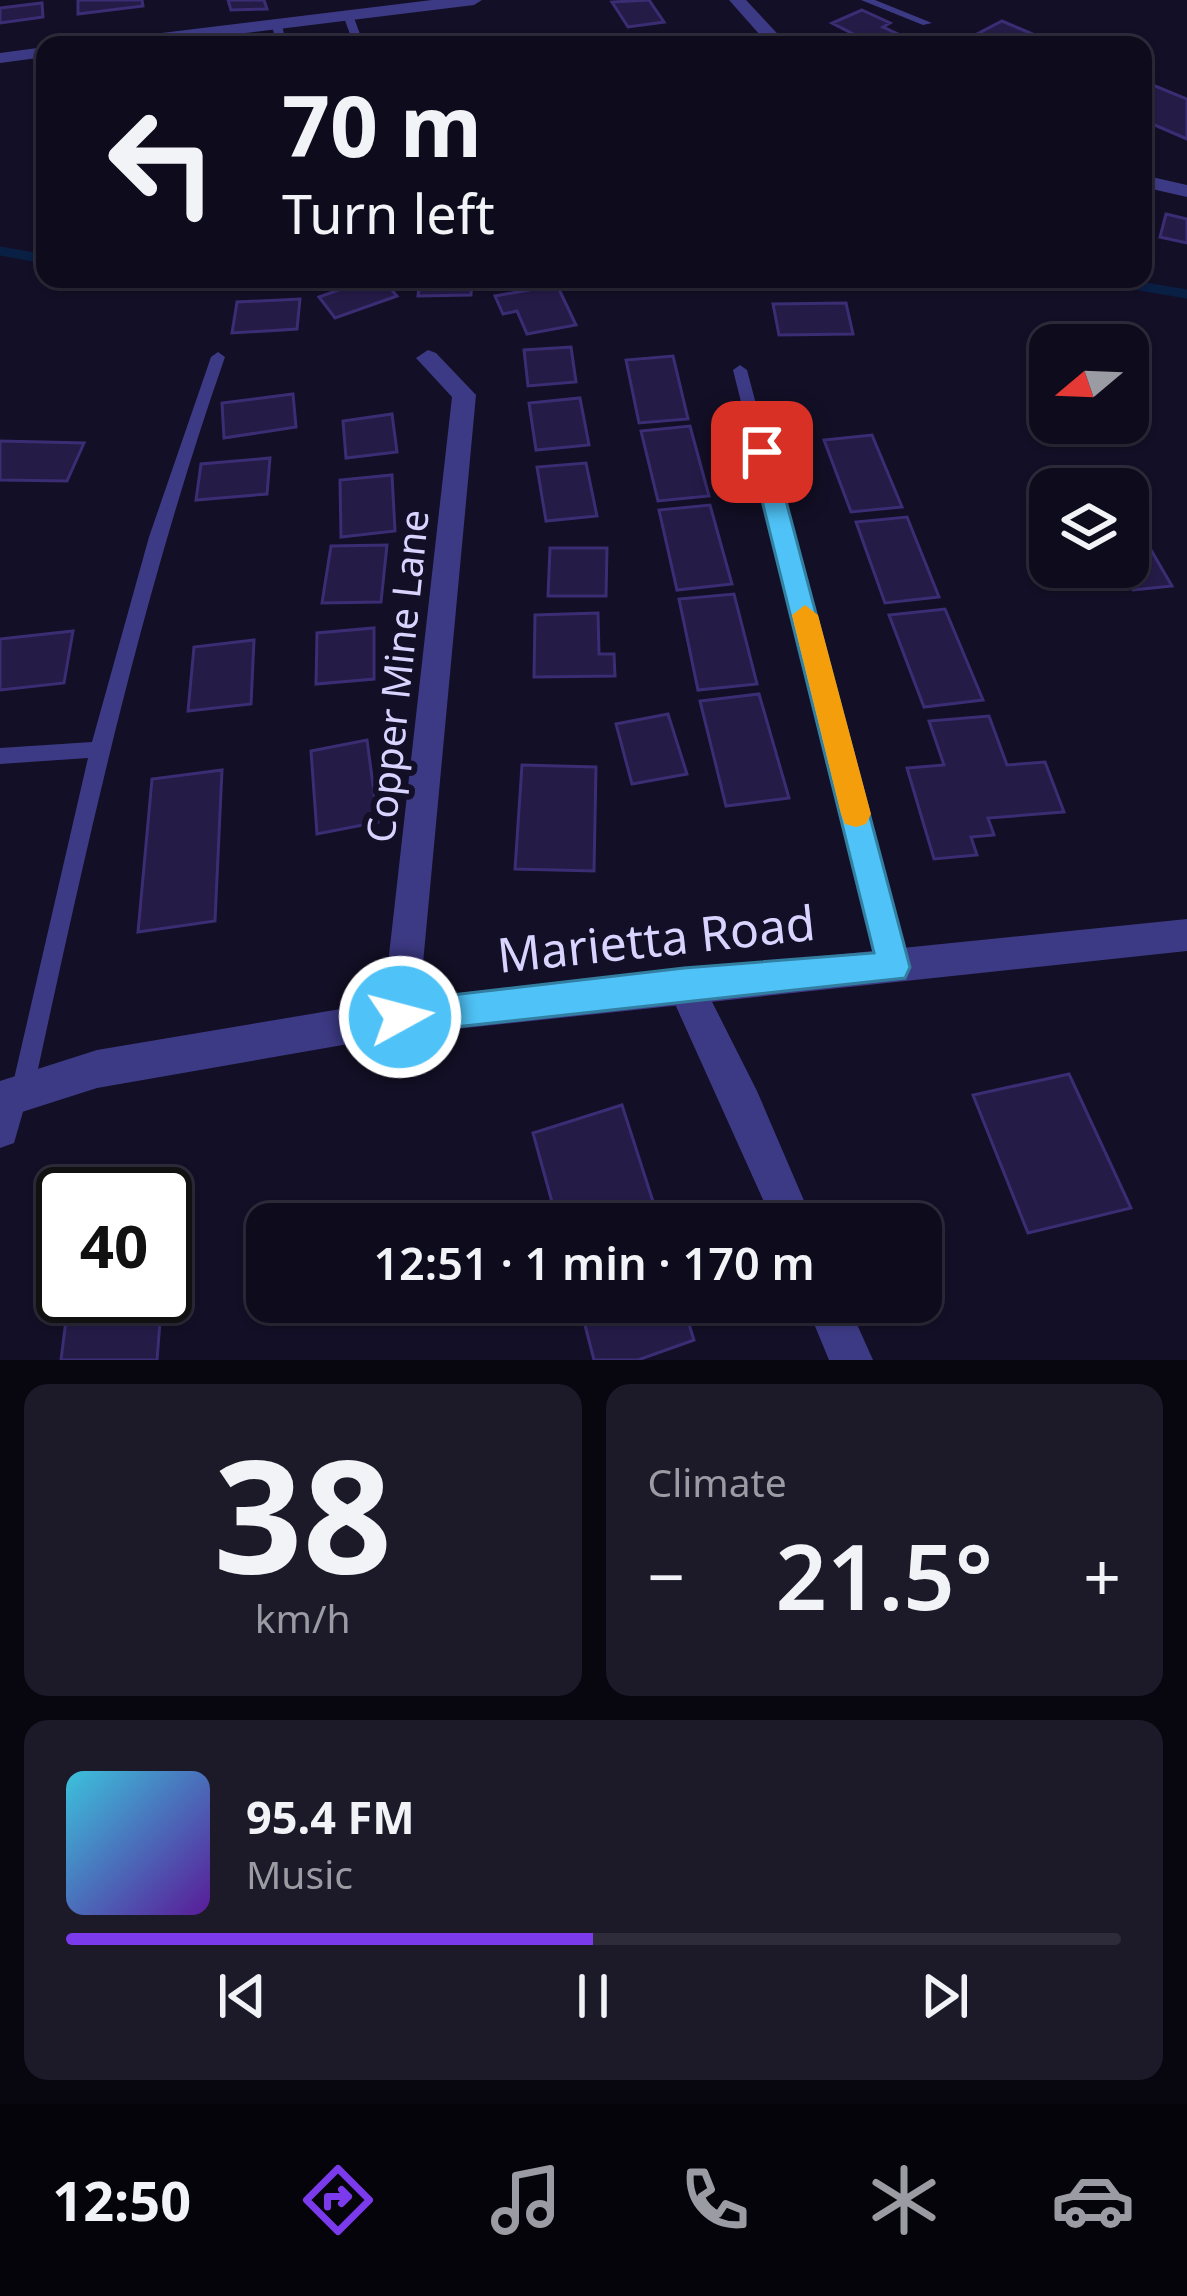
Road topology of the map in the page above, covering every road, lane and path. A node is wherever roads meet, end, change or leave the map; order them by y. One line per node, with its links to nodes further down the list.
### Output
1 (474, 0): 4 (street)
2 (737, 0): 10 (street)
3 (866, 0): 5 (lane)
4 (348, 15): 6 (street); 9 (lane)
5 (927, 23)
6 (277, 24): 7 (street); 8 (lane)
7 (178, 36)
8 (279, 36)
9 (356, 36)
10 (771, 36)
11 (36, 53): 12 (street)
12 (0, 58)
13 (1152, 183): 14 (street)
14 (1187, 191)
15 (218, 357): 18 (lane)
16 (428, 358): 23 (street, Copper Mine Lane)
17 (740, 370): 21 (lane)
18 (101, 749): 19 (lane); 24 (lane)
19 (0, 756)
20 (1187, 935): 21 (street, Marietta Road)
21 (894, 967): 22 (street, Marietta Road)
22 (684, 984): 23 (street, Marietta Road); 25 (street)
23 (400, 1017): 24 (street, Marietta Road)
24 (7, 1105)
25 (785, 1203)
26 (835, 1323): 27 (street)
27 (851, 1360)

